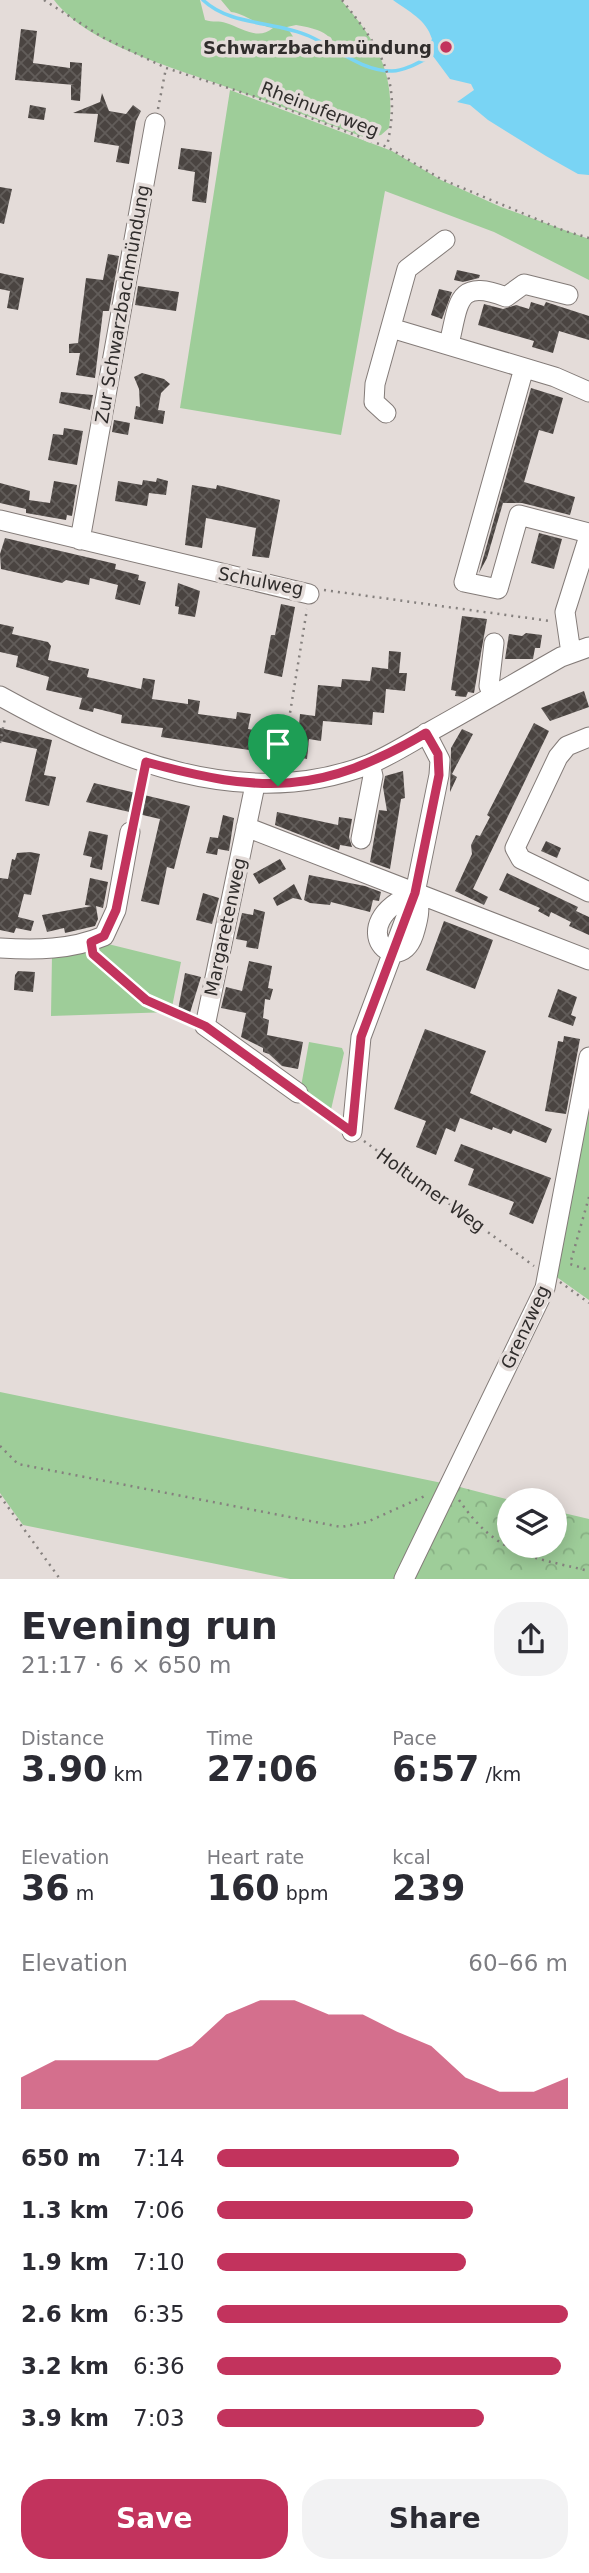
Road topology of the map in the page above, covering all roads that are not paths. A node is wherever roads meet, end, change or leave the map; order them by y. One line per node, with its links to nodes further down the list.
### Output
1 (155, 123): 11 (street, Zur Schwarzbachmündung)
2 (445, 240): 4 (street)
3 (568, 295): 5 (street)
4 (391, 328): 5 (street); 8 (street)
5 (449, 344): 6 (street)
6 (524, 368): 7 (street); 10 (street)
7 (589, 392)
8 (386, 414)
9 (0, 520): 11 (street, Schulweg)
10 (589, 534): 14 (street)
11 (80, 540): 12 (street, Schulweg)
12 (309, 594)
13 (494, 643): 15 (street)
14 (580, 650): 15 (street)
15 (493, 696): 17 (street)
16 (4, 698): 20 (street)
17 (426, 733): 19 (street); 25 (street)
18 (589, 737): 24 (street)
19 (370, 764): 20 (street); 23 (street)
20 (255, 785): 21 (street, Margaretenweg)
21 (246, 827): 25 (street); 30 (street, Margaretenweg)
22 (130, 832): 26 (street)
23 (361, 839)
24 (589, 892)
25 (420, 895): 27 (street); 27 (street); 28 (street)
26 (0, 947)
27 (394, 953): 31 (street)
28 (589, 960)
29 (589, 1057): 32 (street, Grenzweg)
30 (298, 1093)
31 (352, 1132)
32 (404, 1579)

